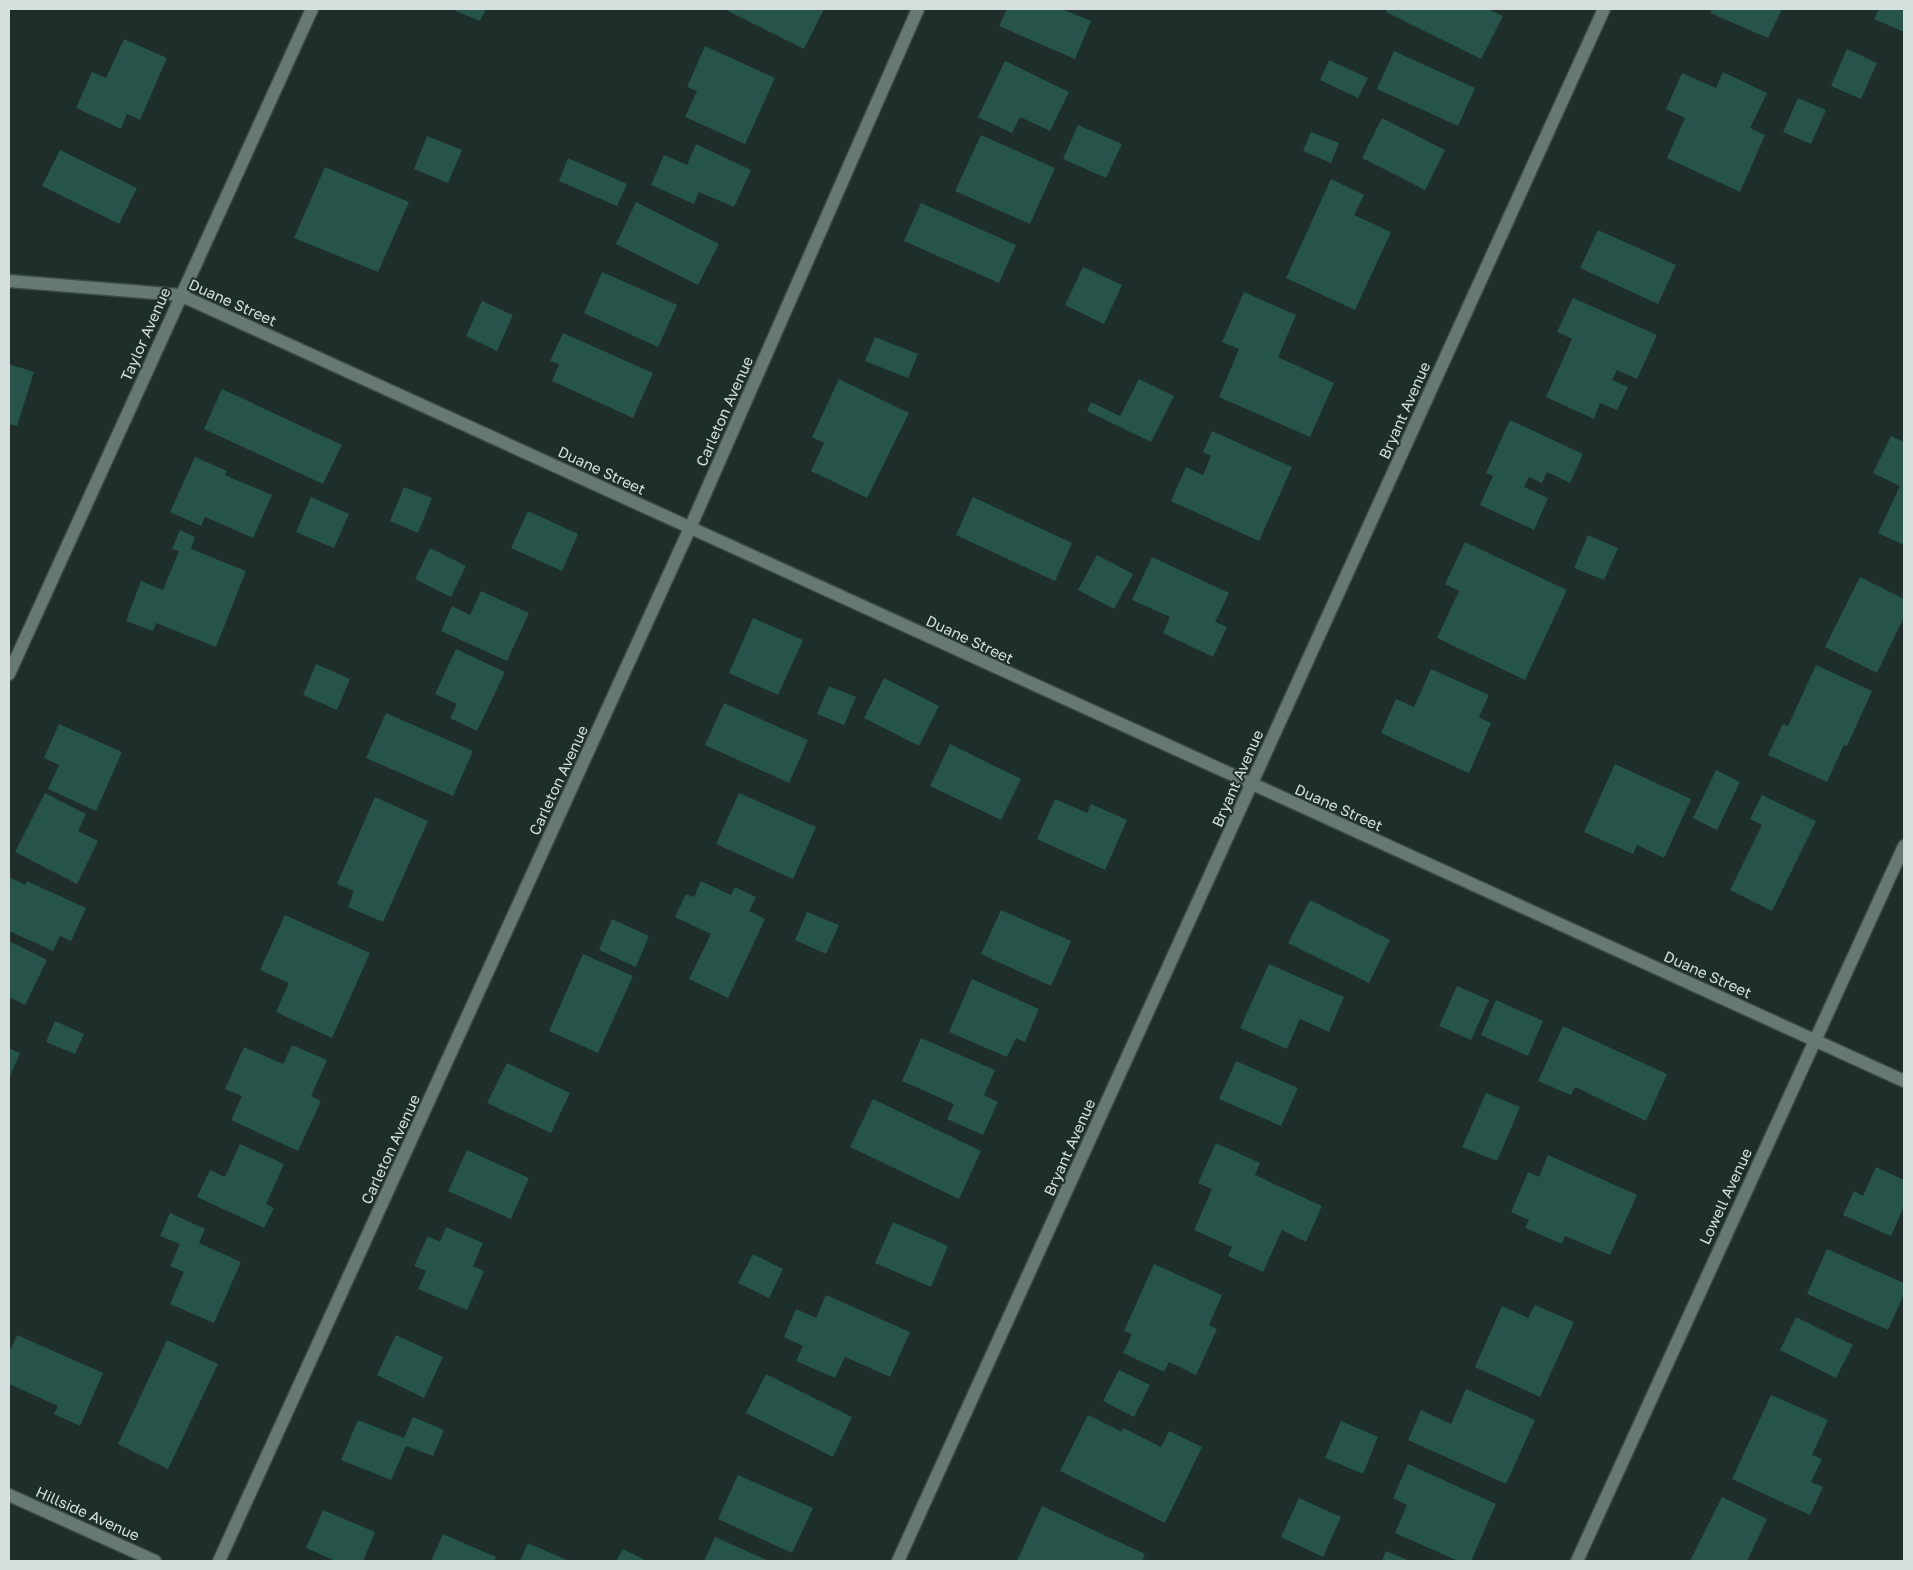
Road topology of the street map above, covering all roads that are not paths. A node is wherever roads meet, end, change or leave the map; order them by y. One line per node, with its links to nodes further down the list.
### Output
1 (312, 9): 5 (street, Taylor Avenue)
2 (918, 9): 6 (street, Carleton Avenue)
3 (1604, 9): 8 (street, Bryant Avenue)
4 (9, 281): 5 (street, Duane Street)
5 (180, 295): 6 (street, Duane Street); 7 (street, Taylor Avenue)
6 (690, 528): 8 (street, Duane Street); 14 (street, Carleton Avenue)
7 (9, 674)
8 (1251, 785): 10 (street, Duane Street); 15 (street, Bryant Avenue)
9 (1904, 846): 10 (street, Lowell Avenue)
10 (1814, 1040): 11 (street, Duane Street); 16 (street, Lowell Avenue)
11 (1904, 1080)
12 (9, 1495): 13 (street, Hillside Avenue)
13 (155, 1561)
14 (219, 1561)
15 (898, 1561)
16 (1577, 1561)

